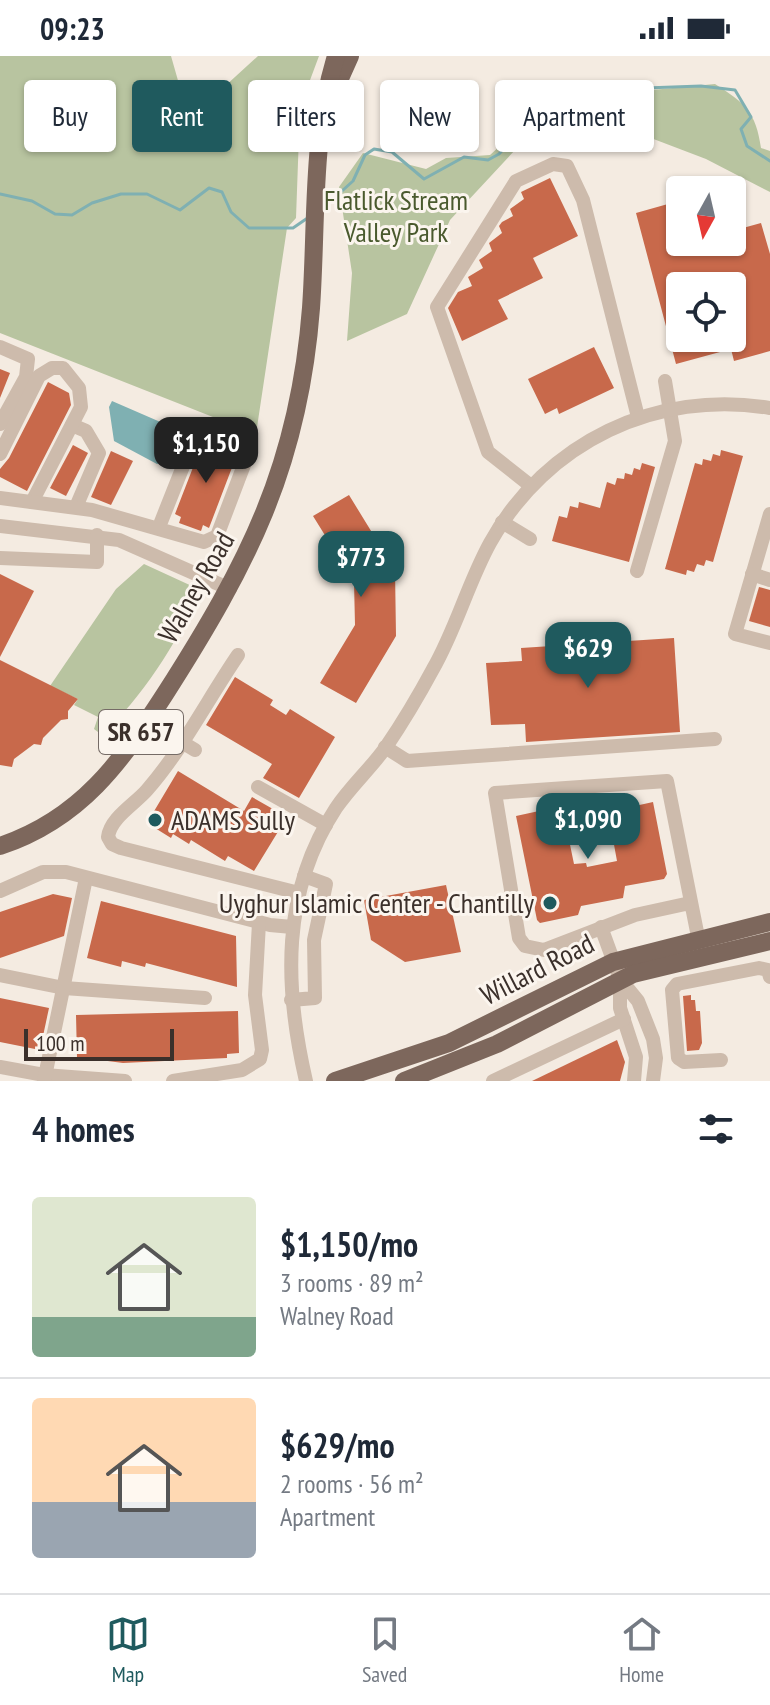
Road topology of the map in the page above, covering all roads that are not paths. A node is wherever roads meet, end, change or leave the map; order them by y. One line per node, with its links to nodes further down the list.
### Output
1 (336, 56): 3 (main road, Walney Road / SR 657)
2 (350, 56): 4 (main road, Walney Road / SR 657)
3 (329, 80)
4 (339, 80)
5 (319, 152): 29 (main road, Walney Road / SR 657)
6 (0, 347): 11 (street)
7 (665, 381): 9 (street)
8 (770, 408): 9 (street)
9 (671, 409): 10 (street); 26 (street)
10 (638, 417): 14 (street); 14 (street)
11 (0, 424)
12 (72, 425): 13 (street); 16 (street); 17 (street)
13 (0, 454)
14 (531, 486): 20 (street)
15 (0, 498): 16 (street)
16 (32, 502): 17 (street)
17 (76, 507): 18 (street)
18 (113, 516): 22 (street); 23 (street)
19 (770, 516): 27 (street)
20 (502, 522): 24 (street); 34 (street)
21 (0, 526): 23 (street)
22 (159, 527): 22 (street)
23 (102, 536): 25 (street); 29 (street)
24 (530, 539)
25 (0, 558)
26 (637, 571)
27 (752, 574): 28 (street); 30 (street)
28 (770, 580)
29 (230, 589): 38 (main road, Walney Road / SR 657)
30 (770, 643)
31 (238, 655): 33 (street)
32 (715, 739): 34 (street)
33 (180, 741): 35 (street); 42 (street)
34 (385, 747): 37 (street)
35 (195, 750)
36 (258, 787): 37 (street)
37 (326, 825): 39 (street)
38 (0, 846)
39 (304, 876): 42 (street); 55 (street)
40 (86, 878): 41 (street); 45 (street); 53 (street)
41 (0, 891)
42 (299, 893): 46 (street)
43 (690, 903): 47 (street); 47 (street); 48 (street)
44 (770, 922): 48 (main road, Willard Road)
45 (259, 923): 46 (street); 62 (street)
46 (292, 927): 55 (street)
47 (601, 927): 50 (street)
48 (698, 937): 50 (main road, Willard Road)
49 (770, 941): 50 (main road, Willard Road)
50 (616, 970): 56 (street); 64 (main road, Willard Road); 65 (main road, Willard Road); 67 (street)
51 (0, 975): 53 (street)
52 (770, 977): 57 (street)
53 (64, 988): 54 (street); 59 (street)
54 (205, 998)
55 (291, 1000): 63 (street)
56 (624, 1019): 60 (street); 66 (street)
57 (721, 1060)
58 (0, 1067): 59 (street)
59 (44, 1078): 61 (street)
60 (634, 1078): 67 (street)
61 (125, 1081)
62 (173, 1081)
63 (306, 1081)
64 (335, 1081)
65 (404, 1081)
66 (493, 1081)
67 (652, 1081)

